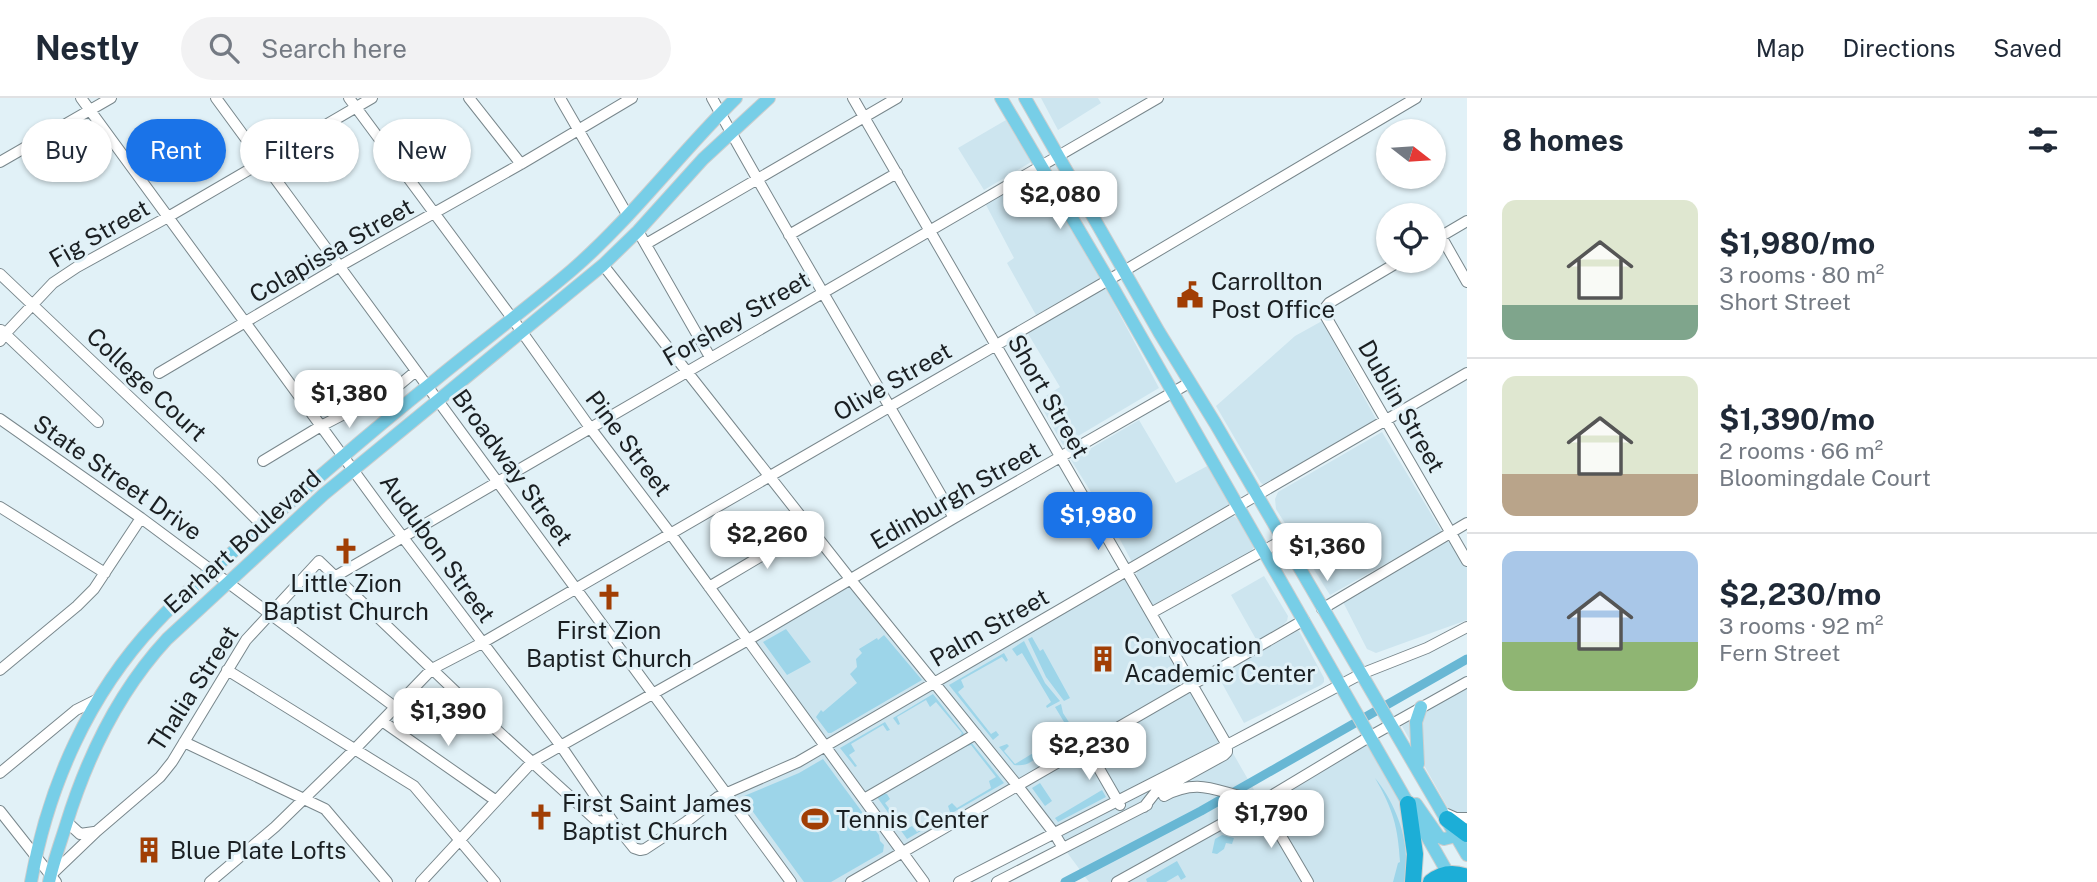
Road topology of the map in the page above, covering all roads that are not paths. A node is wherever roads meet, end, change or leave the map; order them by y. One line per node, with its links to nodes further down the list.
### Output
1 (81, 98): 18 (street, Audubon Street)
2 (111, 98): 18 (street)
3 (216, 98): 23 (street, Broadway Street)
4 (373, 98): 17 (street, Fig Street)
5 (469, 98): 27 (street)
6 (560, 98): 22 (street)
7 (632, 98): 22 (street, Colapissa Street)
8 (712, 98): 19 (street)
9 (736, 98): 19 (main road, Earhart Boulevard)
10 (769, 98): 24 (main road, Earhart Boulevard)
11 (853, 98): 20 (street, Short Street)
12 (897, 98): 20 (street)
13 (1002, 98): 28 (main road)
14 (1025, 98): 25 (main road)
15 (1158, 98): 25 (street, Forshey Street)
16 (1416, 98): 45 (street, Olive Street)
17 (352, 103): 21 (street, Fig Street); 33 (street, Pine Street)
18 (90, 110): 26 (street); 35 (street, Audubon Street)
19 (720, 113): 24 (street); 34 (main road, Earhart Boulevard)
20 (864, 117): 29 (street, Short Street); 31 (street)
21 (329, 119)
22 (579, 130): 27 (street, Colapissa Street); 34 (street)
23 (240, 131)
24 (731, 132): 31 (street); 38 (main road, Earhart Boulevard)
25 (1057, 156): 28 (street, Forshey Street); 45 (main road)
26 (0, 162)
27 (521, 164): 33 (street, Colapissa Street)
28 (1041, 166): 37 (street, Forshey Street); 48 (main road)
29 (897, 173): 37 (street, Short Street); 40 (street)
30 (240, 175): 35 (street, Fig Street)
31 (758, 178): 40 (street); 41 (street)
32 (278, 182): 44 (street, Broadway Street)
33 (435, 214): 44 (street, Colapissa Street); 52 (street, Pine Street)
34 (628, 216): 52 (main road, Earhart Boulevard)
35 (168, 217): 51 (street, Fig Street); 53 (street, Audubon Street)
36 (1467, 221): 39 (street)
37 (929, 230): 50 (street, Forshey Street); 56 (street, Short Street)
38 (638, 231): 41 (street); 43 (main road, Earhart Boulevard)
39 (1446, 234)
40 (789, 235): 50 (street)
41 (646, 244): 57 (street)
42 (1446, 252): 49 (street)
43 (603, 265): 54 (main road, Earhart Boulevard); 59 (street)
44 (340, 266): 53 (street, Colapissa Street); 58 (street, Broadway Street)
45 (1124, 271): 48 (street, Olive Street); 62 (main road)
46 (1380, 273): 68 (street, Dublin Street)
47 (0, 274): 51 (street, College Court)
48 (1108, 279): 56 (street, Olive Street); 64 (main road)
49 (1467, 282)
50 (822, 293): 57 (street, Forshey Street); 66 (street)
51 (32, 304): 55 (street, Fig Street); 84 (street, College Court)
52 (512, 318): 54 (street, Pine Street); 63 (main road, Earhart Boulevard)
53 (247, 323): 60 (street, Colapissa Street); 70 (street, Audubon Street)
54 (522, 332): 65 (main road, Earhart Boulevard); 71 (street, Pine Street)
55 (2, 335): 69 (street)
56 (996, 345): 66 (street, Olive Street); 73 (street, Short Street)
57 (710, 357): 59 (street, Forshey Street)
58 (416, 371): 63 (street, Broadway Street); 70 (street)
59 (686, 371): 71 (street, Forshey Street); 76 (street)
60 (159, 373)
61 (1467, 373): 68 (street, Palm Street)
62 (1189, 383): 64 (street, Edinburgh Street); 78 (main road)
63 (427, 386): 65 (street, Broadway Street); 72 (main road, Earhart Boulevard)
64 (1173, 393): 73 (street, Edinburgh Street); 79 (main road)
65 (437, 399): 75 (main road, Earhart Boulevard); 77 (street, Broadway Street)
66 (890, 406): 76 (street, Olive Street); 81 (street)
67 (0, 419): 82 (street, State Street Drive)
68 (1386, 420): 78 (street, Palm Street); 87 (street, Dublin Street)
69 (98, 422)
70 (321, 426): 72 (street, Audubon Street); 74 (street)
71 (591, 429): 77 (street, Forshey Street); 86 (street, Pine Street)
72 (344, 456): 75 (street, Audubon Street); 84 (main road, Earhart Boulevard)
73 (1060, 458): 81 (street, Edinburgh Street); 93 (street, Short Street)
74 (263, 461)
75 (353, 469): 88 (street, Audubon Street); 97 (main road, Earhart Boulevard)
76 (769, 475): 85 (street); 86 (street, Olive Street)
77 (497, 481): 88 (street, Forshey Street); 98 (street, Broadway Street)
78 (1257, 495): 79 (street, Palm Street); 89 (main road)
79 (1239, 506): 90 (main road); 93 (street, Palm Street)
80 (0, 507): 94 (street)
81 (954, 518): 96 (street, Edinburgh Street)
82 (141, 519): 92 (street, State Street Drive); 94 (street)
83 (1467, 523): 87 (street)
84 (263, 526): 92 (main road, Earhart Boulevard)
85 (810, 527): 96 (street); 99 (street)
86 (670, 533): 98 (street, Olive Street); 99 (street, Pine Street)
87 (1451, 533): 91 (street, Dublin Street); 100 (street)
88 (402, 536): 95 (street, Forshey Street); 106 (street, Audubon Street)
89 (1283, 540): 90 (street); 100 (main road)
90 (1264, 550): 101 (street); 103 (main road)
91 (1467, 561)
92 (212, 570): 97 (street, State Street Drive); 116 (main road, Earhart Boulevard)
93 (1128, 571): 101 (street, Short Street); 112 (street, Palm Street)
94 (105, 573): 108 (street)
95 (336, 576): 102 (street, Thalia Street); 107 (street)
96 (851, 580): 105 (street, Edinburgh Street); 112 (street)
97 (227, 582): 102 (street, State Street Drive); 134 (main road, Earhart Boulevard)
98 (576, 587): 106 (street, Olive Street); 115 (street, Broadway Street)
99 (709, 587): 105 (street, Pine Street)
100 (1322, 609): 110 (main road)
101 (1151, 613): 113 (street, Short Street)
102 (270, 614): 109 (street, Thalia Street); 117 (street, State Street Drive)
103 (1304, 620): 113 (street); 114 (main road)
104 (1467, 627): 110 (street)
105 (748, 640): 115 (street, Edinburgh Street); 124 (street, Pine Street)
106 (482, 643): 107 (street, Olive Street); 125 (street, Audubon Street)
107 (432, 669): 117 (street, Olive Street); 129 (street)
108 (0, 670)
109 (227, 670): 123 (street, Thalia Street); 127 (street)
110 (1365, 679): 114 (street); 119 (main road)
111 (1467, 682): 118 (street)
112 (934, 683): 122 (street); 124 (street, Palm Street)
113 (1192, 684): 126 (street); 128 (street, Short Street)
114 (1343, 691): 121 (main road); 128 (street)
115 (654, 693): 125 (street, Edinburgh Street); 136 (street, Broadway Street)
116 (97, 699): 131 (street); 132 (main road, Earhart Boulevard)
117 (395, 707): 120 (street, Olive Street)
118 (1421, 707): 119 (street); 130 (main road)
119 (1388, 720): 121 (street); 130 (main road)
120 (382, 721): 127 (street, Olive Street); 139 (street)
121 (1366, 732): 133 (main road); 141 (street)
122 (976, 734): 135 (street); 138 (street)
123 (184, 742): 137 (street); 150 (street, Thalia Street)
124 (824, 745): 136 (street, Palm Street); 138 (street, Pine Street)
125 (561, 746): 129 (street, Edinburgh Street); 148 (street, Audubon Street)
126 (1087, 746): 135 (street); 140 (street)
127 (355, 749): 137 (street, Olive Street); 152 (street)
128 (1227, 749): 140 (street); 143 (street)
129 (532, 762): 139 (street, Edinburgh Street); 148 (street)
130 (1419, 772): 145 (main road)
131 (0, 773)
132 (61, 775): 134 (main road); 157 (main road, Earhart Boulevard)
133 (1396, 783): 142 (main road); 149 (main road)
134 (80, 785): 147 (main road, Earhart Boulevard)
135 (1017, 785): 151 (street); 155 (street)
136 (727, 793): 154 (street, Palm Street); 166 (street, Broadway Street)
137 (304, 799): 160 (street, Olive Street); 163 (street)
138 (864, 799): 155 (street, Pine Street)
139 (495, 800): 152 (street, Edinburgh Street)
140 (1118, 801): 146 (street); 151 (street)
141 (1258, 801): 143 (street); 171 (street); 172 (street)
142 (1408, 804): 159 (main road); 173 (highway)
143 (1144, 807): 146 (street)
144 (0, 811): 157 (street)
145 (1443, 813): 149 (highway)
146 (1126, 816): 153 (street)
147 (67, 822): 150 (street); 161 (main road, Earhart Boulevard)
148 (612, 822): 154 (street, Audubon Street)
149 (1464, 830): 156 (main road)
150 (97, 831): 161 (street, Thalia Street)
151 (1054, 833): 153 (street); 169 (street)
152 (459, 839): 164 (street, Edinburgh Street); 165 (street)
153 (1063, 848): 170 (street)
154 (640, 850)
155 (903, 852): 167 (street); 168 (street, Pine Street)
156 (1467, 855)
157 (35, 858): 161 (street); 162 (main road, Earhart Boulevard)
158 (1467, 877): 159 (highway)
159 (1451, 878): 174 (highway)
160 (219, 879)
161 (52, 880)
162 (31, 882)
163 (387, 882)
164 (421, 882)
165 (495, 882)
166 (792, 882)
167 (851, 882)
168 (924, 882)
169 (960, 882)
170 (997, 882)
171 (1117, 882)
172 (1308, 882)
173 (1413, 882)
174 (1431, 882)

